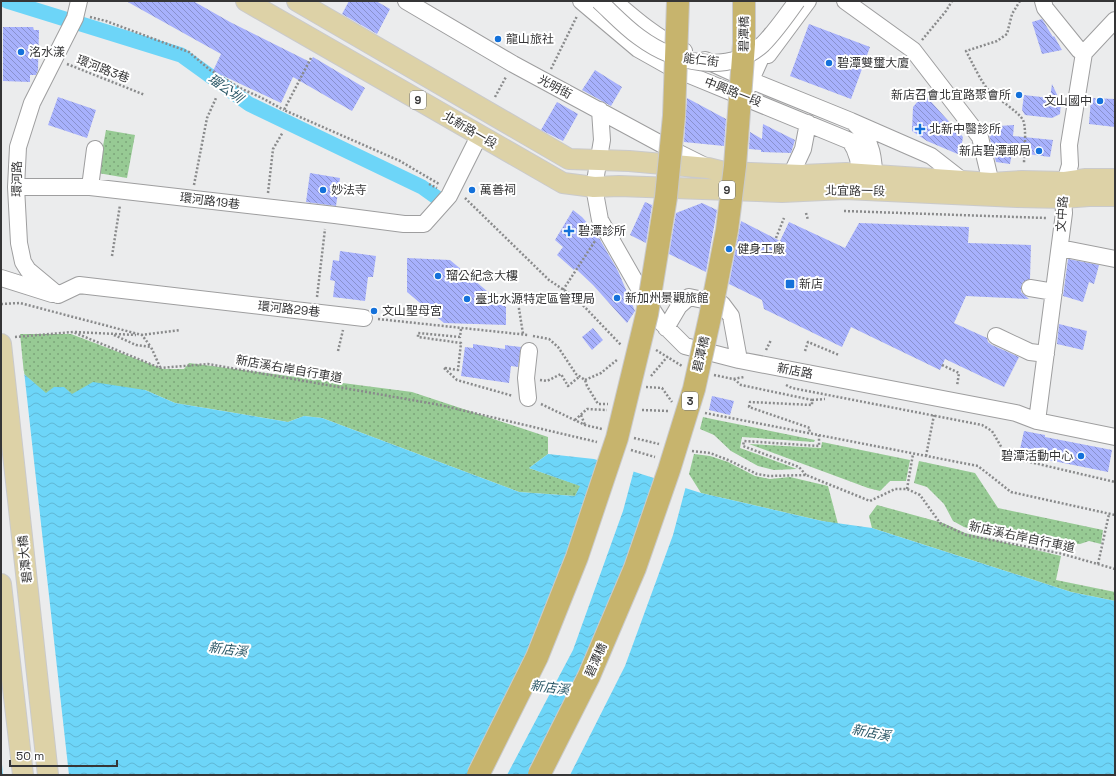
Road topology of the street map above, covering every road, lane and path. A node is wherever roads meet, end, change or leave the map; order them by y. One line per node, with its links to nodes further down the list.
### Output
1 (246, 1): 33 (main road, 北新路一段 / 9)
2 (296, 1): 29 (main road, 北新路一段 / 9)
3 (406, 1): 21 (street, 光明街)
4 (614, 1): 22 (street, 中興路一段)
5 (678, 1): 129 (highway, bridge)
6 (744, 1): 130 (highway, 碧潭橋 / 3, bridge)
7 (791, 1): 22 (street)
8 (797, 1): 13 (street, 能仁街, bridge)
9 (808, 1): 22 (street)
10 (952, 1): 17 (path)
11 (1020, 1): 39 (path)
12 (1043, 1): 18 (street)
13 (588, 2): 23 (path); 25 (street, 中興路一段)
14 (847, 2): 17 (street)
15 (76, 11): 20 (street, 環河路); 27 (path)
16 (1115, 20): 18 (street)
17 (913, 50): 42 (street)
18 (1084, 54): 47 (street, 文中路)
19 (311, 58): 27 (path)
20 (54, 59): 24 (path, 環河路3巷); 44 (street, 環河路)
21 (513, 64): 23 (street, 光明街); 29 (path)
22 (752, 77): 25 (street); 30 (street, 中興路一段)
23 (545, 82): 28 (street, 光明街)
24 (145, 95)
25 (744, 96): 31 (street, 中興路一段)
26 (216, 98): 51 (path)
27 (284, 110): 49 (path)
28 (600, 110): 35 (street, 新店路); 36 (street, 光明街)
29 (487, 111): 35 (main road, 北新路一段 / 9)
30 (851, 121): 40 (street, 中興路一段); 41 (street, 中興路一段)
31 (808, 123): 37 (street); 41 (street, 中興路一段)
32 (283, 132): 52 (path)
33 (479, 136): 45 (main road, 北新路一段 / 9); 49 (street, 環河路19巷)
34 (95, 149): 46 (street)
35 (599, 160): 36 (main road, 北宜路一段 / 9); 45 (street, 新店路)
36 (708, 168): 37 (main road, 北宜路一段 / 9)
37 (791, 174): 41 (main road, 北宜路一段 / 9)
38 (1115, 179): 47 (main road, 北宜路一段 / 9)
39 (1022, 180): 42 (main road, 北宜路一段 / 9); 47 (main road, 北宜路一段 / 9)
40 (963, 181): 41 (main road, 北宜路一段 / 9); 42 (main road, 北宜路一段 / 9)
41 (868, 183): 45 (main road, 北宜路一段 / 9); 47 (main road, 北宜路一段 / 9)
42 (991, 183)
43 (429, 184): 49 (path)
44 (16, 187): 46 (street, 環河路19巷); 68 (street, 環河路)
45 (594, 187): 74 (street, 新店路)
46 (90, 188): 48 (street, 環河路19巷)
47 (1064, 190): 50 (main road, 北宜路一段 / 9); 61 (street, 文中路)
48 (123, 191): 51 (street, 環河路19巷); 62 (path)
49 (447, 194): 55 (street, 環河路19巷); 66 (path)
50 (1115, 196)
51 (192, 199): 52 (street, 環河路19巷)
52 (266, 208): 55 (street, 環河路19巷)
53 (844, 211): 57 (path)
54 (806, 213): 58 (path)
55 (327, 214): 71 (path)
56 (784, 218): 59 (path)
57 (1046, 218)
58 (808, 220)
59 (776, 238)
60 (596, 239): 66 (path)
61 (1060, 248): 63 (street); 67 (street, 文中路)
62 (112, 256)
63 (1115, 259)
64 (1, 278): 68 (street)
65 (1030, 288): 67 (street)
66 (563, 290): 84 (path)
67 (1054, 292): 90 (street, 文中路)
68 (58, 295): 71 (street, 環河路29巷)
69 (517, 296): 78 (path)
70 (1, 304): 80 (path)
71 (316, 312): 72 (street, 環河路29巷)
72 (346, 316): 73 (street, 環河路29巷); 86 (path)
73 (364, 318): 75 (path)
74 (666, 328): 94 (street, 新店路); 94 (street)
75 (461, 329): 78 (path); 103 (path)
76 (180, 330): 80 (path)
77 (73, 332): 79 (path); 82 (path, 新店溪右岸自行車道); 96 (path, 新店溪右岸自行車道)
78 (523, 334): 97 (path)
79 (112, 335): 80 (path); 85 (path)
80 (142, 335): 85 (path)
81 (996, 336): 90 (street)
82 (5, 340): 128 (main road, 碧潭大橋)
83 (771, 340): 88 (path)
84 (622, 346)
85 (151, 347): 96 (path)
86 (338, 351)
87 (529, 351): 103 (street)
88 (766, 351)
89 (805, 351): 92 (path)
90 (1046, 354): 110 (street, 文中路)
91 (622, 355): 97 (path)
92 (839, 355)
93 (668, 357): 99 (path)
94 (739, 360): 110 (street, 新店路)
95 (942, 365): 102 (path)
96 (160, 368): 115 (path, 新店溪右岸自行車道)
97 (580, 377): 100 (path)
98 (750, 378): 105 (path)
99 (647, 380)
100 (548, 381)
101 (784, 384): 108 (path)
102 (957, 387)
103 (528, 398): 109 (path)
104 (825, 399): 105 (path)
105 (812, 400): 113 (path)
106 (587, 409): 107 (path)
107 (581, 415): 109 (path); 111 (path)
108 (934, 415): 119 (path); 120 (path)
109 (575, 420): 111 (path)
110 (1037, 421): 116 (street, 新店路)
111 (586, 425): 112 (path)
112 (608, 431)
113 (819, 435): 118 (path); 121 (path)
114 (630, 436): 117 (path)
115 (577, 437)
116 (1115, 437)
117 (660, 444)
118 (913, 454): 119 (path); 121 (path)
119 (926, 456): 122 (path)
120 (1115, 482)
121 (907, 489): 124 (path, 新店溪右岸自行車道)
122 (1109, 514): 123 (path); 124 (path)
123 (1115, 515)
124 (1098, 564): 125 (path, 新店溪右岸自行車道)
125 (1115, 569)
126 (1, 584): 127 (main road)
127 (23, 775)
128 (48, 775)
129 (478, 775)
130 (539, 775)

